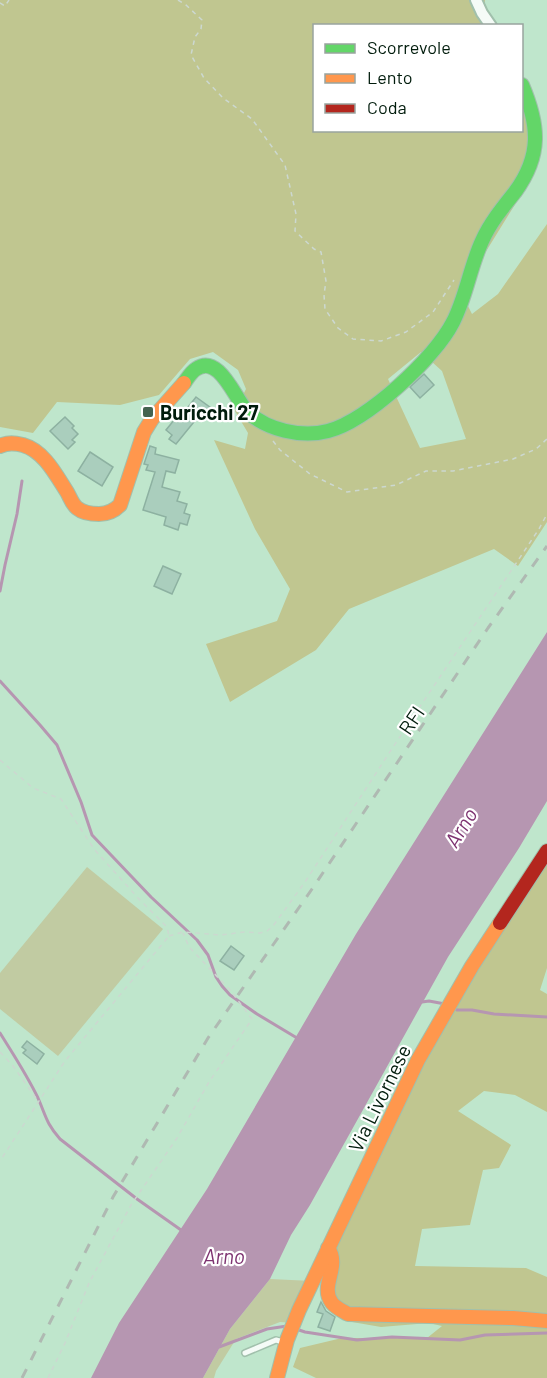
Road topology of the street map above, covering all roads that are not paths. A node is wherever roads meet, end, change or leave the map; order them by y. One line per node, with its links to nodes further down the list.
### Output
1 (477, 0): 2 (street)
2 (490, 24)
3 (523, 88): 4 (street)
4 (0, 446)
5 (547, 851): 6 (street, Via Livornese)
6 (328, 1248): 7 (street); 8 (street, Via Livornese)
7 (547, 1321)
8 (290, 1333): 9 (lane); 10 (street, Via Livornese)
9 (245, 1353)
10 (277, 1378)

